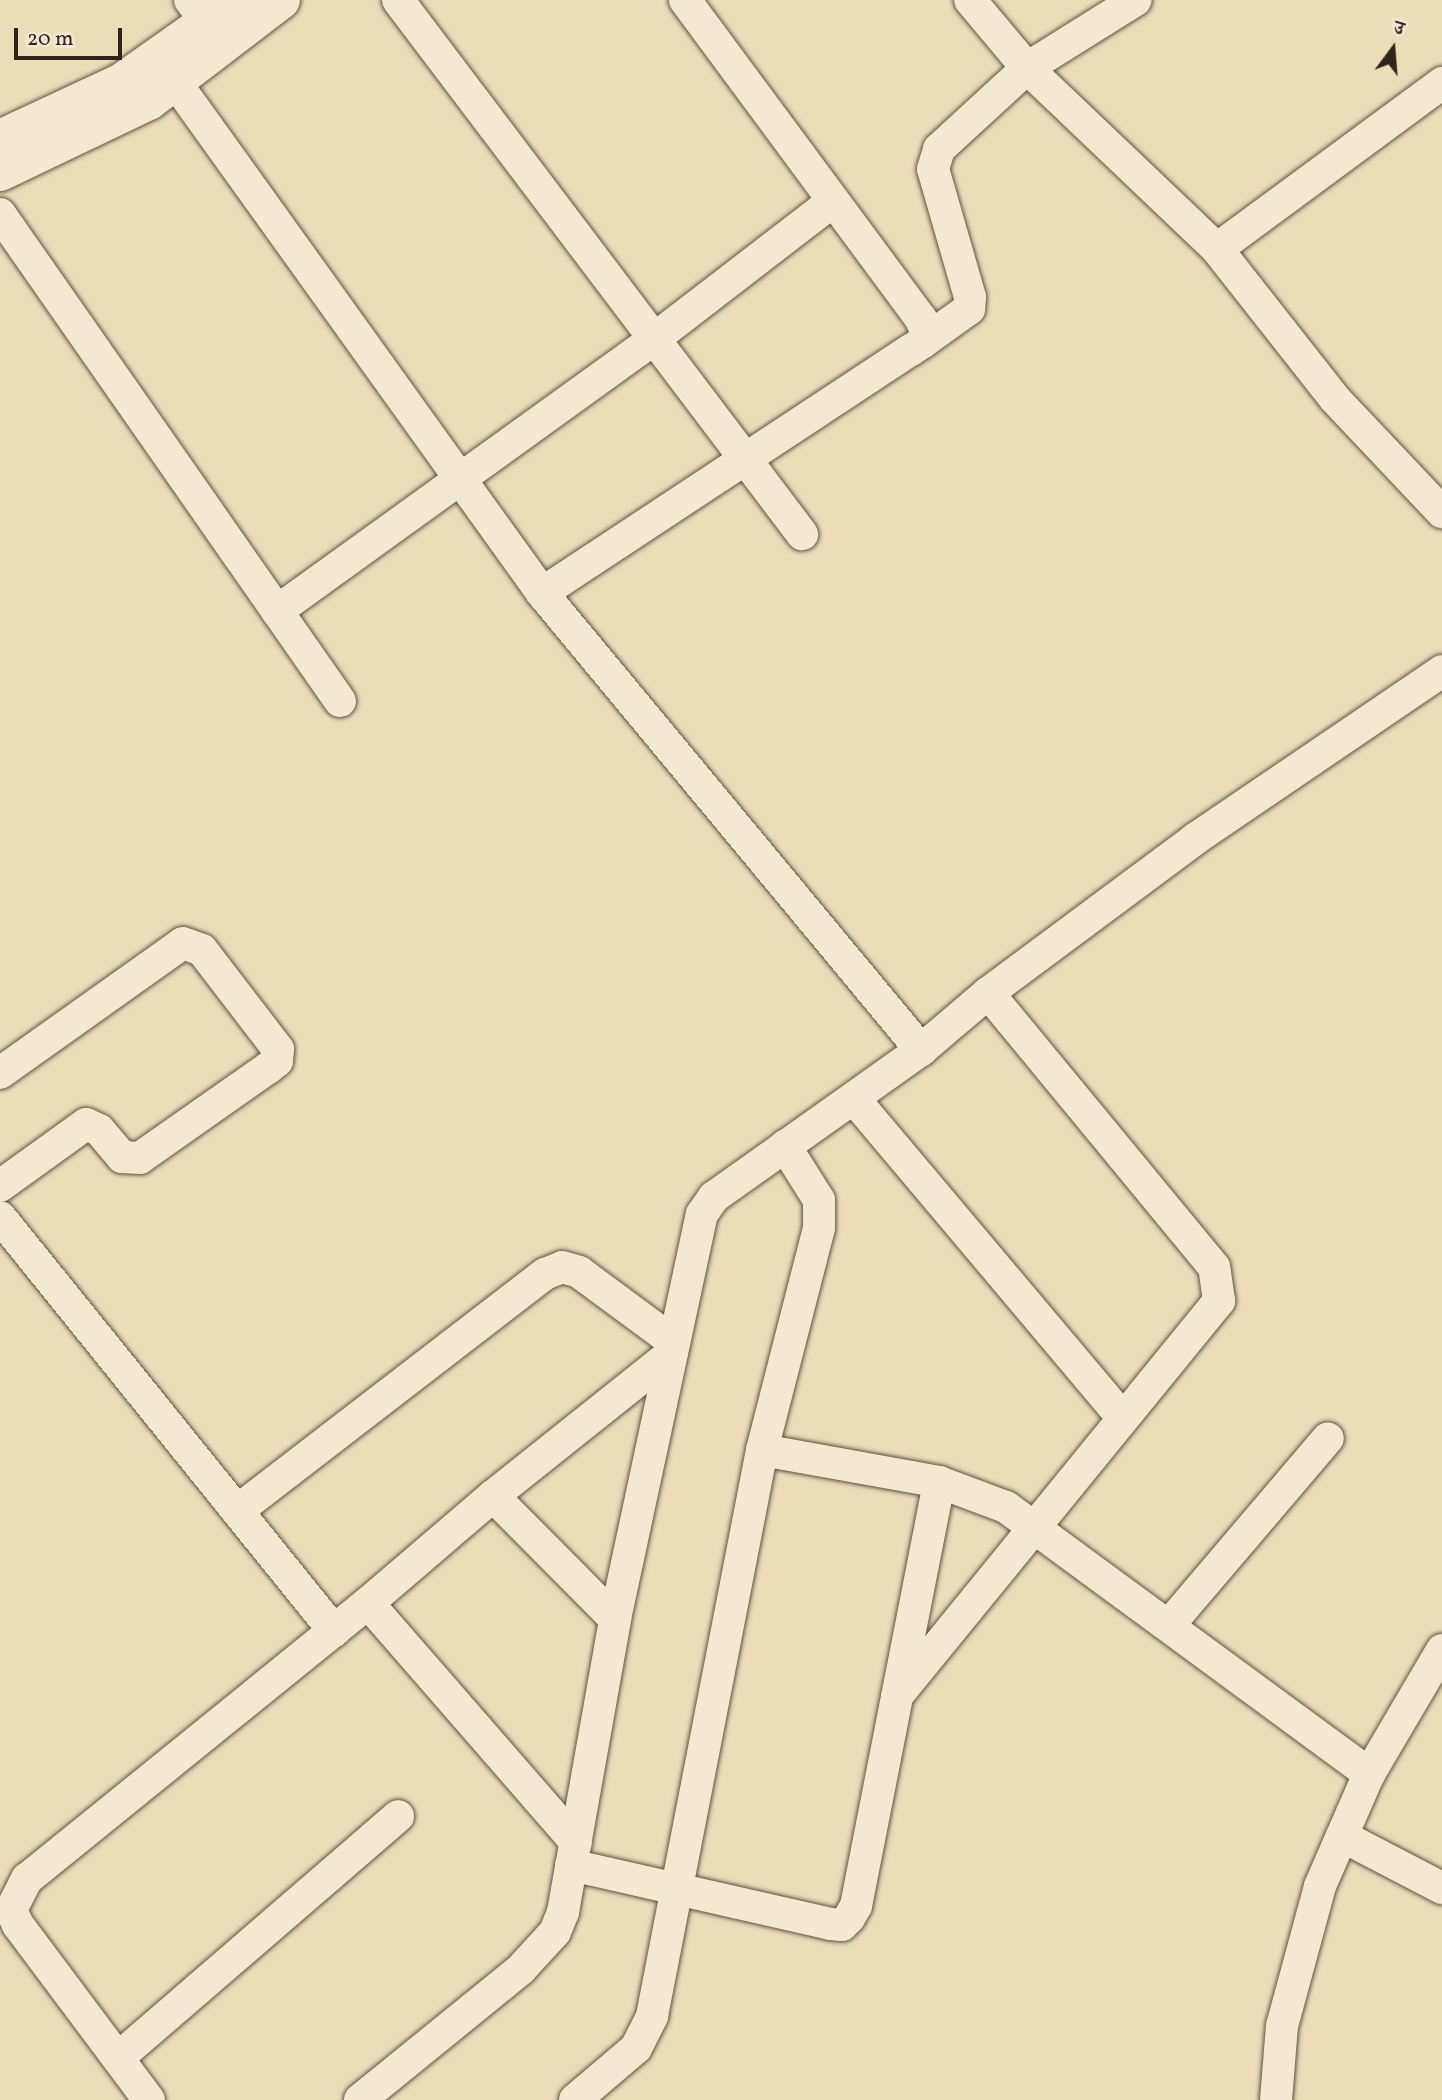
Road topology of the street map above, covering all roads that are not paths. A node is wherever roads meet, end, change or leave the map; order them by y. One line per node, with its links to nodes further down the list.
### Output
1 (238, 0): 7 (main road)
2 (281, 0): 9 (main road)
3 (398, 0): 16 (street)
4 (685, 0): 13 (street)
5 (970, 0): 8 (street)
6 (1136, 0): 8 (street)
7 (199, 12): 11 (main road)
8 (1027, 68): 15 (street); 17 (street)
9 (176, 83): 12 (main road); 19 (street)
10 (1442, 83): 15 (street)
11 (0, 139)
12 (0, 172)
13 (833, 201): 16 (street); 17 (street)
14 (0, 214): 23 (street)
15 (1217, 249): 20 (street)
16 (654, 339): 18 (street); 19 (street)
17 (923, 342): 18 (street)
18 (746, 458): 21 (street); 22 (street)
19 (458, 480): 22 (street); 23 (street)
20 (1442, 512)
21 (802, 534)
22 (542, 593): 27 (street)
23 (277, 611): 25 (street)
24 (1442, 671): 26 (street)
25 (340, 701)
26 (988, 993): 27 (street); 34 (street)
27 (921, 1050): 29 (street)
28 (0, 1073): 31 (street)
29 (855, 1100): 30 (street); 34 (street)
30 (785, 1146): 33 (street); 36 (street)
31 (0, 1186)
32 (0, 1217): 39 (street)
33 (673, 1347): 38 (street); 39 (street); 42 (street)
34 (1122, 1417): 40 (street)
35 (1328, 1438): 43 (street)
36 (762, 1450): 37 (street); 51 (street)
37 (939, 1482): 40 (street); 46 (street)
38 (492, 1496): 41 (street); 42 (street)
39 (237, 1511): 44 (street)
40 (1036, 1526): 43 (street); 46 (street)
41 (368, 1603): 44 (street); 50 (street)
42 (615, 1619): 50 (street)
43 (1169, 1625): 47 (street)
44 (334, 1631): 53 (street)
45 (1442, 1650): 47 (street)
46 (897, 1696): 51 (street)
47 (1369, 1774): 49 (street)
48 (398, 1816): 53 (street)
49 (1342, 1836): 52 (street); 57 (street)
50 (573, 1853): 51 (street); 55 (street)
51 (675, 1888): 56 (street)
52 (1442, 1888)
53 (118, 2058): 54 (street)
54 (149, 2100)
55 (360, 2100)
56 (575, 2100)
57 (1276, 2100)

